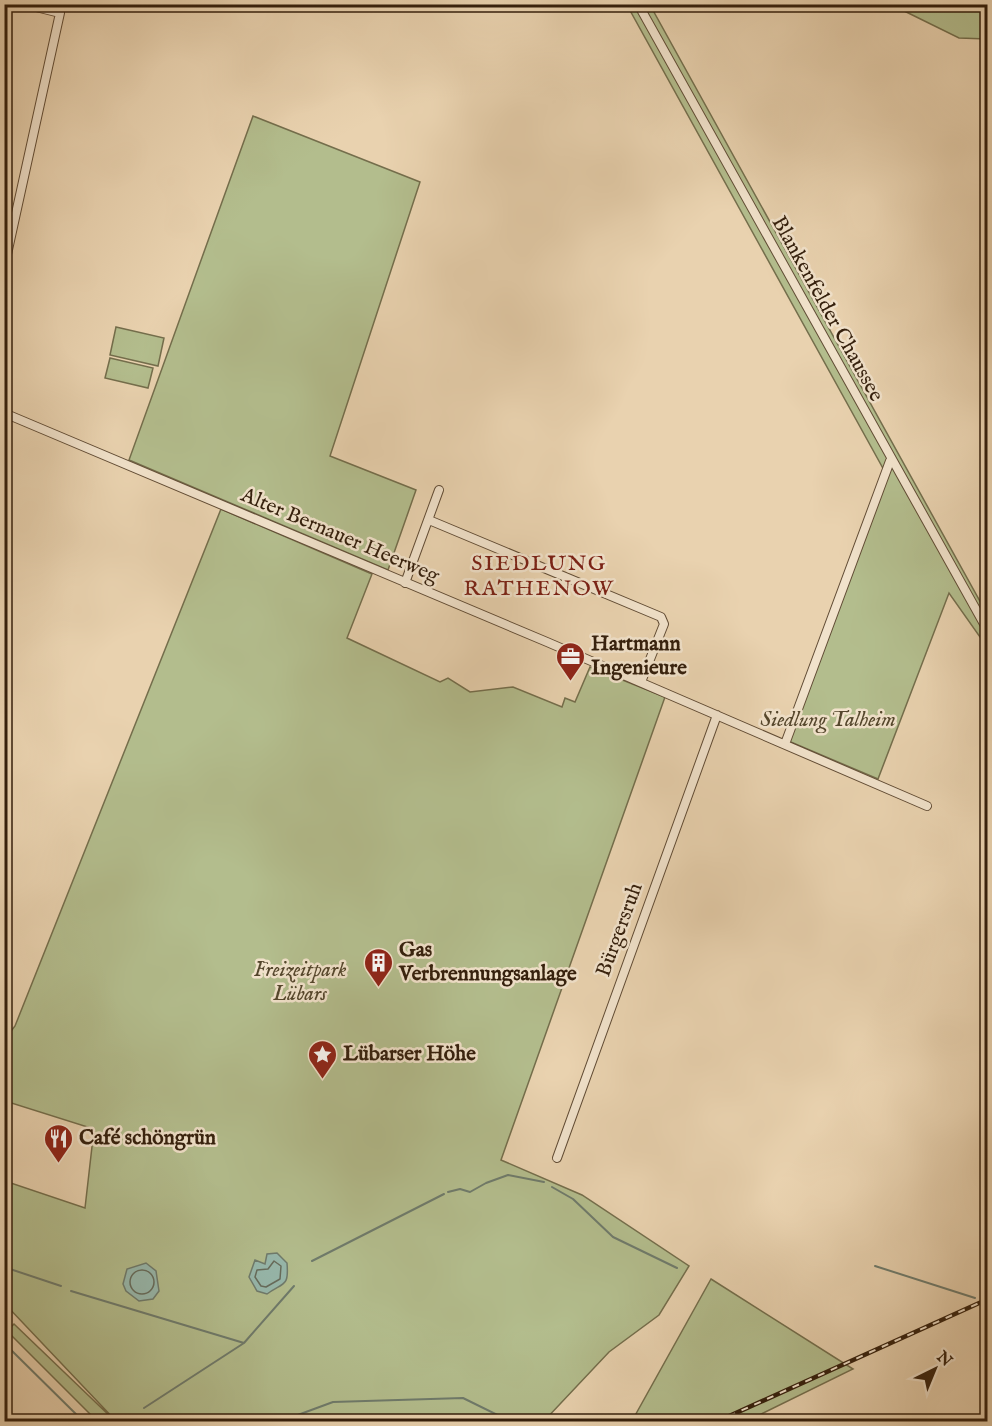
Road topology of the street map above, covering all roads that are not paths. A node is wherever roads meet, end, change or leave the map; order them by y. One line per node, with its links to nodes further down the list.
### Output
1 (24, 4): 3 (street)
2 (638, 4): 5 (street, Blankenfelder Chaussee)
3 (4, 268)
4 (4, 413): 8 (street, Alter Bernauer Heerweg)
5 (891, 461): 9 (street, Blankenfelder Chaussee); 12 (street)
6 (439, 490): 7 (street)
7 (429, 520): 8 (street); 10 (street)
8 (405, 583): 10 (street, Alter Bernauer Heerweg)
9 (987, 630)
10 (641, 682): 11 (street, Alter Bernauer Heerweg)
11 (717, 715): 12 (street, Alter Bernauer Heerweg); 14 (street, Bürgersruh)
12 (785, 744): 13 (street, Alter Bernauer Heerweg)
13 (927, 806)
14 (557, 1158)

